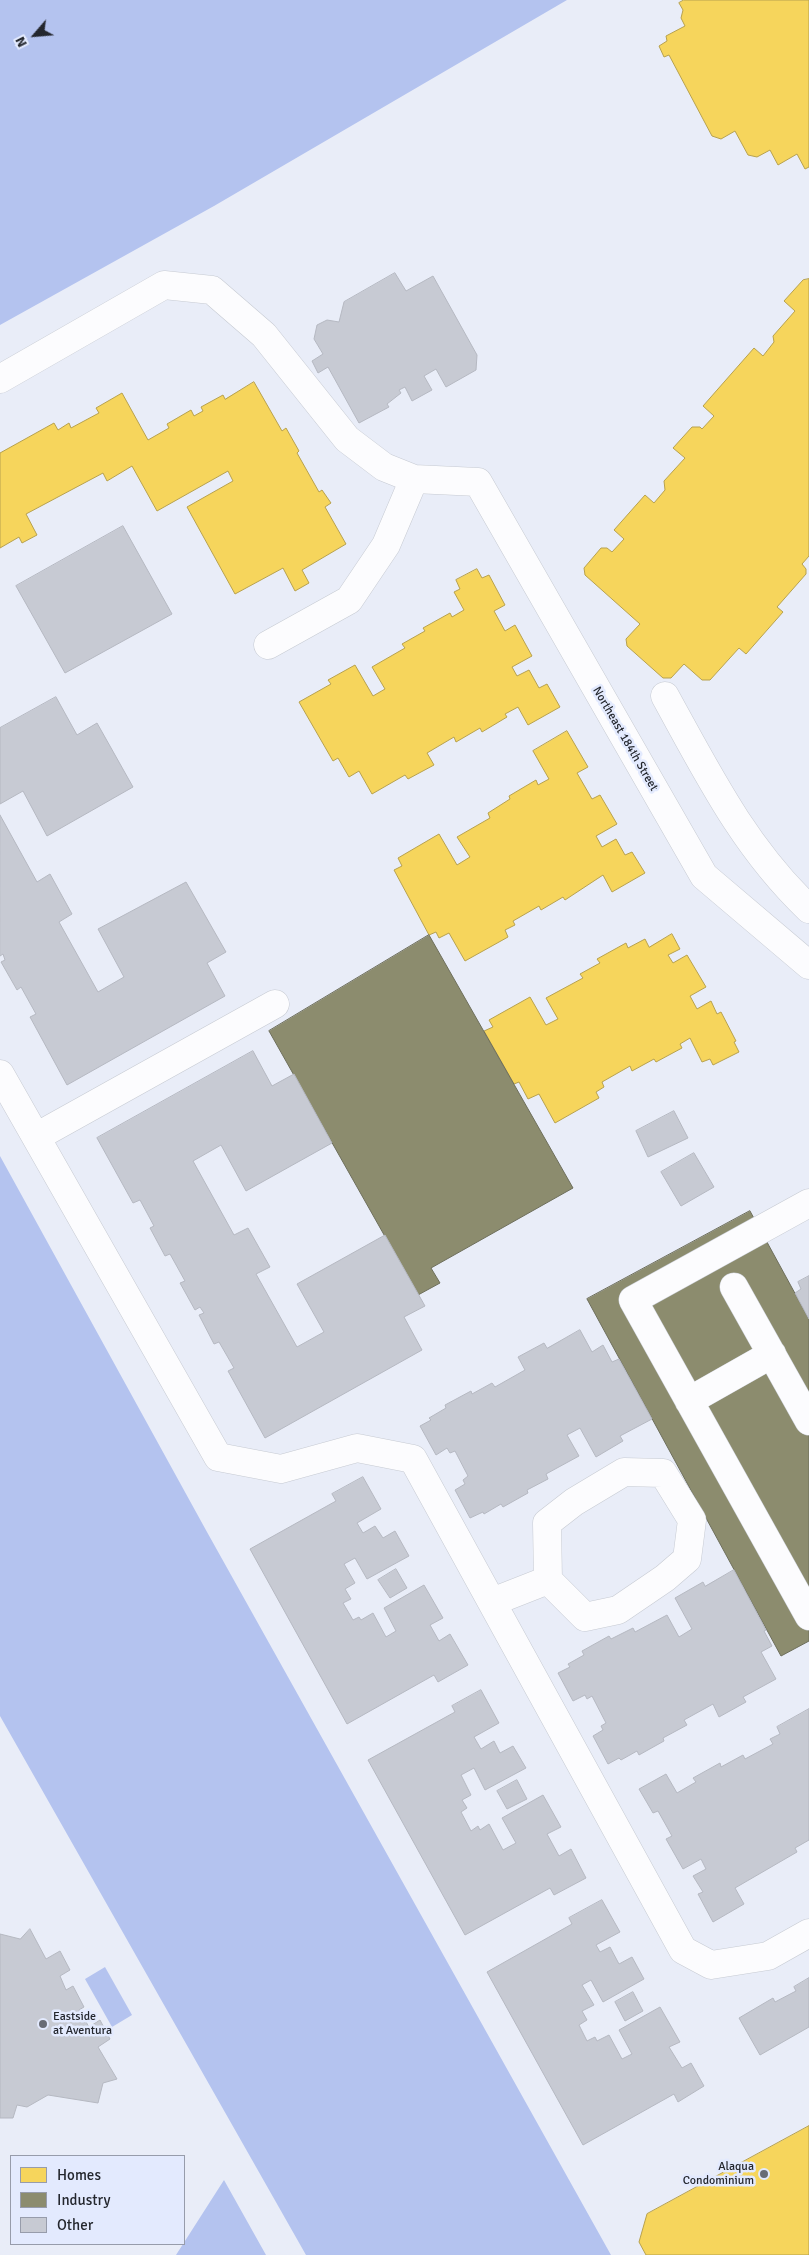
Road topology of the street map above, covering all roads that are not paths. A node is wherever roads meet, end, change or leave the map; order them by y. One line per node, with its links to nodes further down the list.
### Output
1 (0, 380): 2 (street)
2 (414, 479): 3 (street); 6 (street, Northeast 184th Street)
3 (268, 646)
4 (665, 696): 5 (street)
5 (809, 909)
6 (809, 965)
7 (275, 1004): 9 (street)
8 (0, 1074): 9 (street)
9 (36, 1137): 16 (street)
10 (809, 1203): 13 (street)
11 (734, 1287): 12 (street)
12 (772, 1354): 13 (street); 14 (street)
13 (689, 1401): 17 (street)
14 (809, 1421)
15 (548, 1580): 15 (street); 16 (street)
16 (492, 1602): 18 (street)
17 (809, 1616)
18 (809, 1932)

